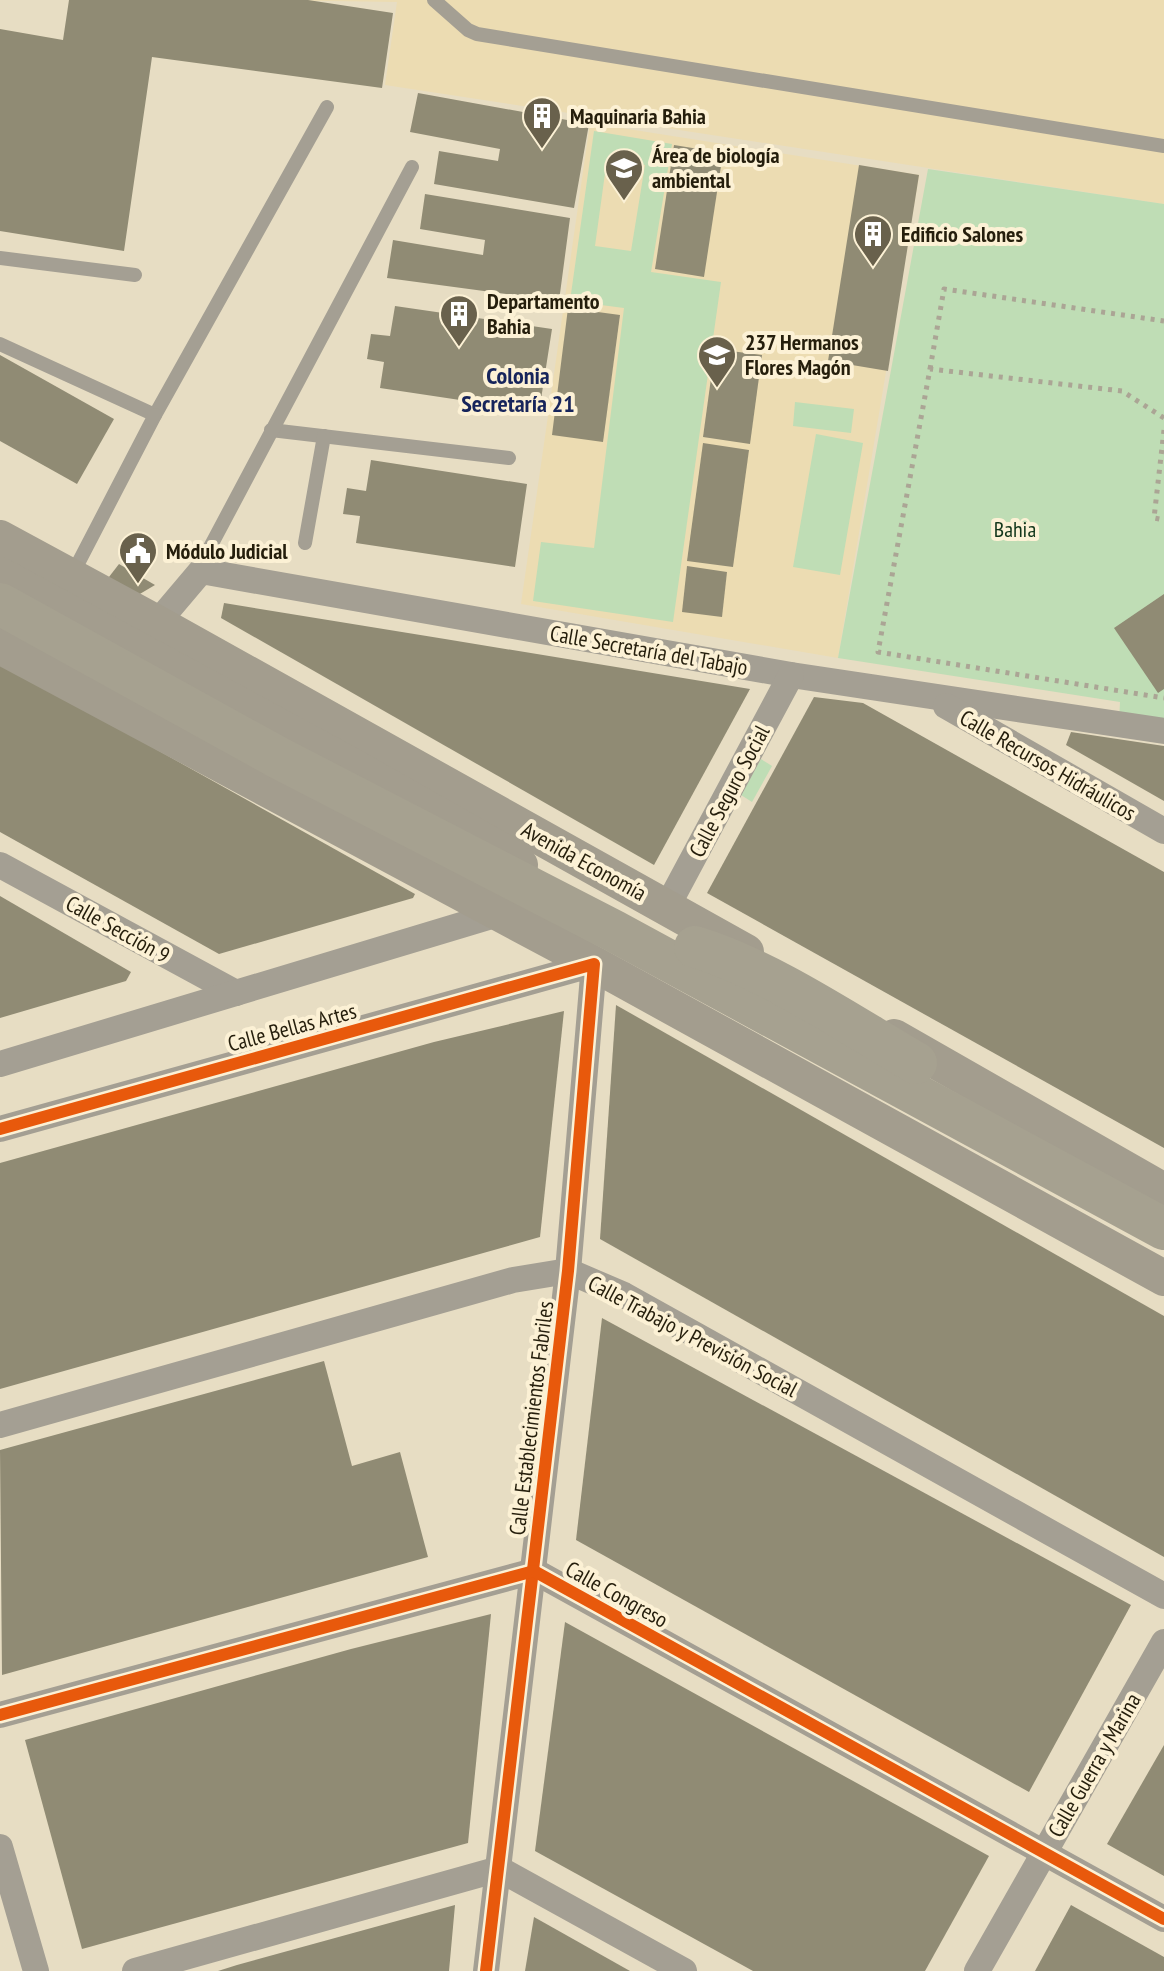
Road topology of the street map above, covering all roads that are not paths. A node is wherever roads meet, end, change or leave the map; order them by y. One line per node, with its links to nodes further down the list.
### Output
1 (434, 0): 3 (lane)
2 (327, 107): 8 (lane)
3 (1164, 146)
4 (412, 167): 9 (lane)
5 (0, 258): 6 (lane)
6 (135, 275)
7 (0, 344): 8 (lane)
8 (155, 415): 16 (lane)
9 (271, 430): 10 (lane); 14 (lane)
10 (324, 436): 11 (lane); 13 (lane)
11 (509, 458)
12 (0, 538): 16 (main road, Avenida Economía)
13 (305, 543)
14 (201, 571): 18 (street); 20 (street, Calle Secretaría del Tabajo)
15 (0, 575): 27 (main road)
16 (71, 577): 18 (main road, Avenida Economía)
17 (0, 604): 27 (main road)
18 (157, 623): 25 (main road, Avenida Economía)
19 (0, 646): 26 (main road)
20 (791, 675): 21 (street, Calle Secretaría del Tabajo); 25 (street, Calle Seguro Social)
21 (933, 698): 22 (street, Calle Secretaría del Tabajo); 23 (street, Calle Recursos Hidráulicos)
22 (1164, 731)
23 (1164, 831)
24 (0, 865): 28 (street, Calle Sección 9)
25 (667, 907): 31 (main road, Avenida Economía)
26 (498, 914): 27 (main road); 28 (street)
27 (604, 948): 30 (street, Calle Bellas Artes); 32 (main road); 33 (main road); 34 (street, Calle Establecimientos Fabriles); 35 (main road)
28 (236, 993): 29 (street)
29 (0, 1064)
30 (0, 1129)
31 (1164, 1191)
32 (1164, 1211)
33 (1164, 1229)
34 (568, 1271): 36 (street, Calle Trabajo y Previsión Social); 37 (street, Calle Establecimientos Fabriles); 38 (street, Calle Trabajo y Previsión Social)
35 (1164, 1278)
36 (0, 1425)
37 (534, 1571): 40 (street, Calle Congreso); 42 (street, Calle Congreso); 43 (street, Calle Establecimientos Fabriles)
38 (1164, 1596)
39 (1164, 1642): 42 (street, Calle Guerra y Marina)
40 (0, 1715)
41 (0, 1847): 45 (street)
42 (1045, 1851): 44 (street, Calle Congreso); 49 (street, Calle Guerra y Marina)
43 (499, 1869): 46 (street); 47 (street, Calle Establecimientos Fabriles); 48 (street)
44 (1164, 1919)
45 (36, 1971)
46 (135, 1971)
47 (486, 1971)
48 (684, 1971)
49 (977, 1971)

